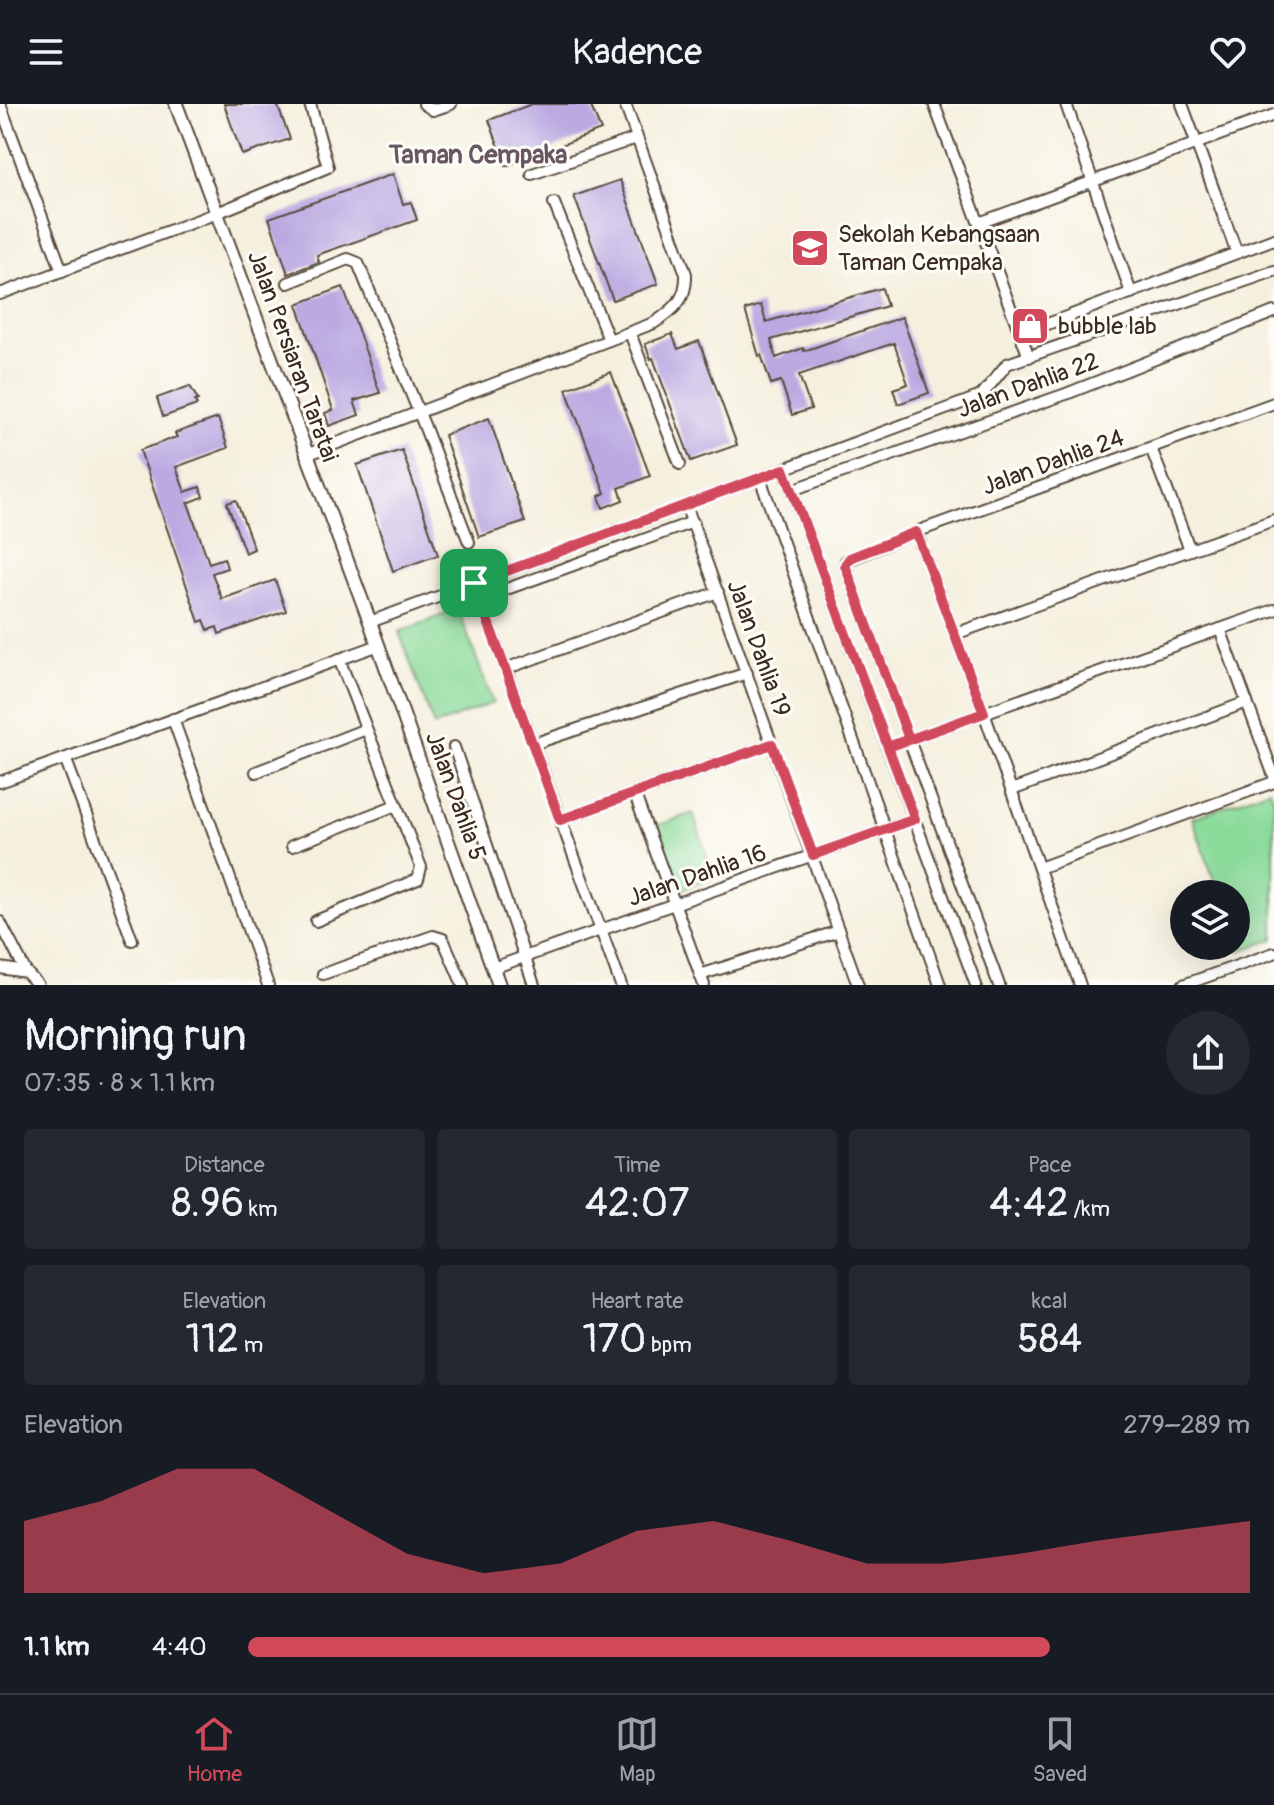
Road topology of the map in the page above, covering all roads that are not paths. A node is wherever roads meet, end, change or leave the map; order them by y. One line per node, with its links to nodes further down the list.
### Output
1 (0, 104): 20 (street)
2 (176, 104): 16 (street, Jalan Persiaran Taratai)
3 (310, 104): 16 (street)
4 (424, 104): 5 (street)
5 (451, 104)
6 (625, 104): 11 (street)
7 (934, 104): 17 (street)
8 (1066, 104): 14 (street)
9 (1182, 104): 12 (street)
10 (1274, 115): 12 (street)
11 (637, 138): 13 (street); 26 (street)
12 (1197, 143): 14 (street); 19 (street)
13 (532, 174)
14 (1094, 181): 17 (street); 23 (street)
15 (554, 203): 28 (street)
16 (217, 213): 20 (street); 33 (street, Jalan Persiaran Taratai)
17 (979, 223): 27 (street)
18 (1274, 239): 19 (street)
19 (1237, 253): 23 (street)
20 (62, 271): 24 (street)
21 (1274, 271): 29 (street)
22 (288, 283): 31 (street)
23 (1131, 293): 27 (street)
24 (0, 294)
25 (1274, 312): 37 (street, Jalan Dahlia 22)
26 (630, 333): 28 (street); 34 (street)
27 (1021, 334): 29 (street)
28 (609, 340): 31 (street)
29 (1029, 357): 35 (street)
30 (1274, 403): 32 (street, Jalan Dahlia 24)
31 (418, 412): 33 (street); 42 (street)
32 (1151, 448): 41 (street, Jalan Dahlia 24); 43 (street)
33 (306, 455): 48 (street, Jalan Persiaran Taratai)
34 (680, 464)
35 (784, 469): 36 (street); 37 (street)
36 (760, 478): 38 (street); 73 (street)
37 (792, 490): 63 (street)
38 (686, 505): 40 (street, Jalan Dahlia 19); 44 (street)
39 (1274, 520): 43 (street)
40 (693, 522): 45 (street, Jalan Dahlia 19); 46 (street)
41 (916, 532): 50 (street); 59 (street, Jalan Dahlia 24)
42 (469, 542)
43 (1190, 550): 50 (street)
44 (474, 583): 46 (street); 48 (street)
45 (718, 592): 53 (street); 54 (street, Jalan Dahlia 19)
46 (479, 599): 53 (street)
47 (1274, 610): 49 (street)
48 (370, 622): 51 (street, Jalan Dahlia 5)
49 (1220, 629): 55 (street); 56 (street)
50 (955, 634): 56 (street)
51 (379, 645): 52 (street); 86 (street, Jalan Dahlia 5)
52 (339, 659): 57 (street); 58 (street)
53 (505, 669): 60 (street)
54 (747, 673): 60 (street); 61 (street, Jalan Dahlia 19)
55 (1247, 702): 66 (street); 68 (street)
56 (984, 713): 59 (street); 68 (street)
57 (173, 719): 64 (street); 91 (street)
58 (366, 729): 65 (street); 70 (street)
59 (909, 739): 63 (street); 99 (street)
60 (533, 744): 72 (street)
61 (772, 744): 69 (street); 75 (street, Jalan Dahlia 19)
62 (454, 747): 84 (street)
63 (888, 747): 71 (street)
64 (66, 760): 67 (street); 82 (street)
65 (256, 772)
66 (1274, 779): 76 (street)
67 (0, 782)
68 (1012, 790): 76 (street)
69 (635, 795): 72 (street); 77 (street)
70 (396, 805): 74 (street); 78 (street)
71 (915, 819): 73 (street, Jalan Dahlia 16); 98 (street)
72 (560, 820): 80 (street)
73 (885, 829): 75 (street, Jalan Dahlia 16); 97 (street)
74 (292, 846)
75 (813, 855): 77 (street, Jalan Dahlia 16); 81 (street, Jalan Dahlia 19)
76 (1039, 868): 100 (street)
77 (674, 904): 80 (street, Jalan Dahlia 16); 89 (street)
78 (316, 921)
79 (0, 922): 87 (street)
80 (601, 930): 84 (street, Jalan Dahlia 16); 95 (street)
81 (839, 931): 89 (street); 96 (street, Jalan Dahlia 19)
82 (132, 940)
83 (1274, 953): 101 (street)
84 (524, 957): 86 (street, Jalan Dahlia 16); 94 (street)
85 (0, 968): 87 (street)
86 (493, 968): 93 (street, Jalan Dahlia 5)
87 (26, 972): 90 (street)
88 (323, 974): 92 (street)
89 (702, 980)
90 (38, 985)
91 (268, 985)
92 (463, 985)
93 (499, 985)
94 (534, 985)
95 (621, 985)
96 (858, 985)
97 (940, 985)
98 (976, 985)
99 (999, 985)
100 (1080, 985)
101 (1183, 985)

